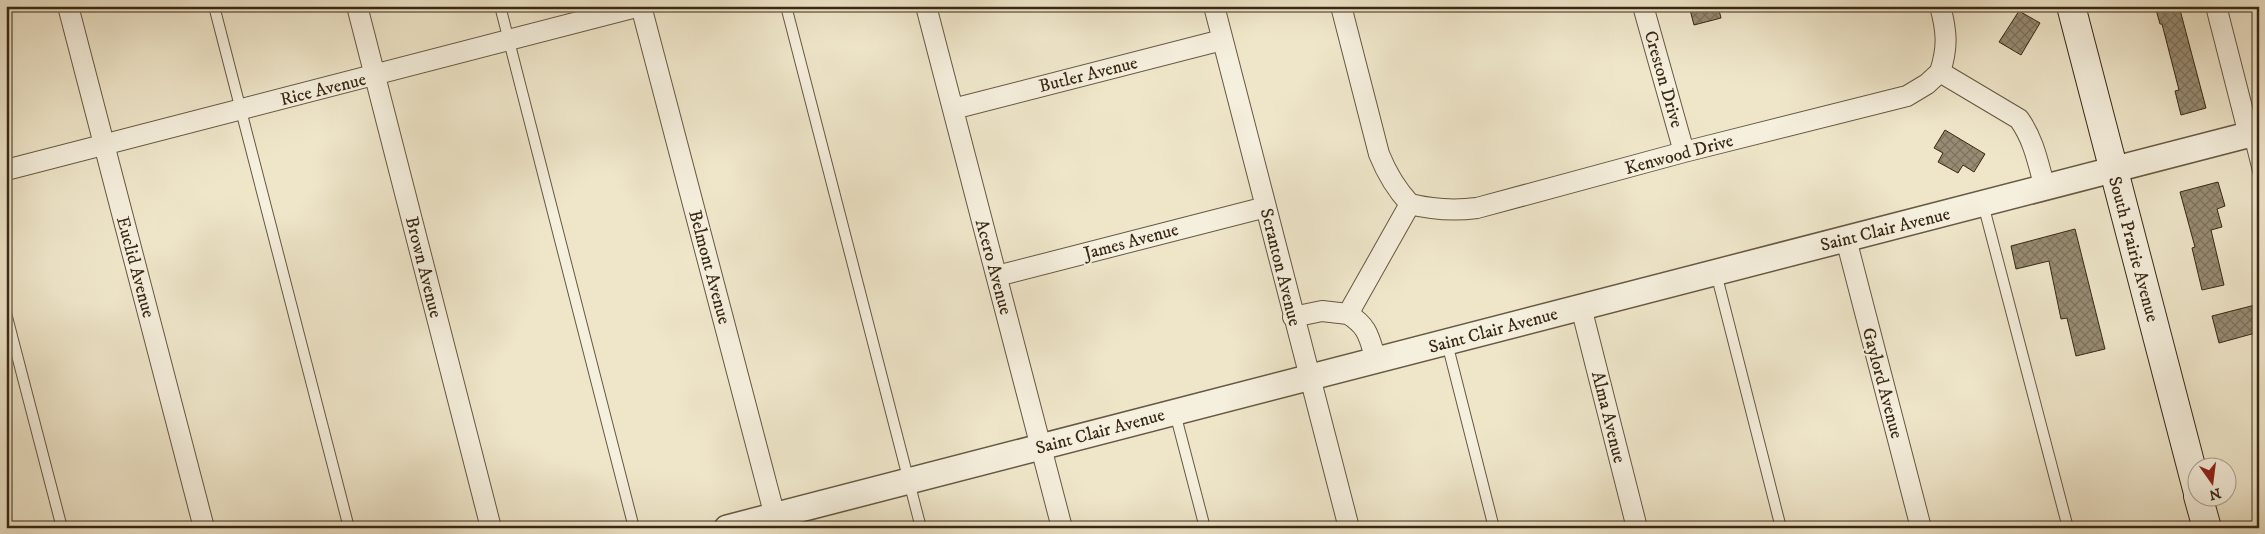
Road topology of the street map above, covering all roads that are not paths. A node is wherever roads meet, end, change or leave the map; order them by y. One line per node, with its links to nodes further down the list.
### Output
1 (68, 6): 21 (street, Euclid Avenue)
2 (214, 6): 18 (lane)
3 (357, 6): 17 (street, Brown Avenue)
4 (500, 6): 15 (lane)
5 (640, 6): 15 (street, Rice Avenue); 45 (street, Belmont Avenue)
6 (786, 6): 43 (lane)
7 (926, 6): 19 (street, Acero Avenue)
8 (1214, 6): 14 (street, Scranton Avenue)
9 (1341, 6): 27 (street)
10 (1643, 6): 22 (street, Creston Drive)
11 (1940, 6): 16 (street)
12 (2071, 6): 24 (main road, South Prairie Avenue)
13 (2216, 6): 20 (street)
14 (1222, 40): 19 (street, Butler Avenue); 29 (street, Scranton Avenue)
15 (508, 41): 17 (street, Rice Avenue); 50 (lane)
16 (1940, 72): 22 (street, Kenwood Drive); 26 (street)
17 (376, 76): 18 (street, Rice Avenue); 49 (street, Brown Avenue)
18 (241, 109): 21 (street, Rice Avenue); 48 (lane)
19 (953, 109): 32 (street, Acero Avenue)
20 (2254, 133): 24 (street, Saint Clair Avenue); 25 (lane)
21 (104, 144): 23 (street, Rice Avenue); 47 (street, Euclid Avenue)
22 (1684, 152): 27 (street, Kenwood Drive)
23 (6, 170)
24 (2114, 170): 26 (street, Saint Clair Avenue); 42 (main road, South Prairie Avenue)
25 (2259, 175)
26 (2045, 188): 28 (street, Saint Clair Avenue)
27 (1410, 204): 35 (street)
28 (1983, 204): 30 (street, Saint Clair Avenue); 60 (lane)
29 (1266, 206): 32 (street, James Avenue); 36 (street, Scranton Avenue)
30 (1846, 238): 31 (street, Saint Clair Avenue); 59 (street, Gaylord Avenue)
31 (1715, 272): 33 (street, Saint Clair Avenue); 58 (lane)
32 (997, 276): 41 (street, Acero Avenue)
33 (1580, 307): 37 (street, Saint Clair Avenue); 57 (street, Alma Avenue)
34 (6, 313): 46 (lane)
35 (1348, 314): 36 (street); 38 (street)
36 (1293, 317): 39 (street, Scranton Avenue)
37 (1447, 342): 38 (street, Saint Clair Avenue); 56 (lane)
38 (1376, 360): 39 (street, Saint Clair Avenue)
39 (1310, 377): 40 (street, Saint Clair Avenue); 55 (street, Scranton Avenue)
40 (1175, 412): 41 (street, Saint Clair Avenue); 54 (lane)
41 (1041, 446): 43 (street, Saint Clair Avenue); 53 (street, Acero Avenue)
42 (2188, 456)
43 (910, 480): 45 (street, Saint Clair Avenue); 52 (lane)
44 (2201, 506): 61 (main road)
45 (776, 522): 51 (street, Saint Clair Avenue)
46 (62, 528)
47 (204, 528)
48 (349, 528)
49 (491, 528)
50 (634, 528)
51 (726, 528)
52 (921, 528)
53 (1062, 528)
54 (1205, 528)
55 (1349, 528)
56 (1494, 528)
57 (1637, 528)
58 (1781, 528)
59 (1921, 528)
60 (2068, 528)
61 (2207, 528)

